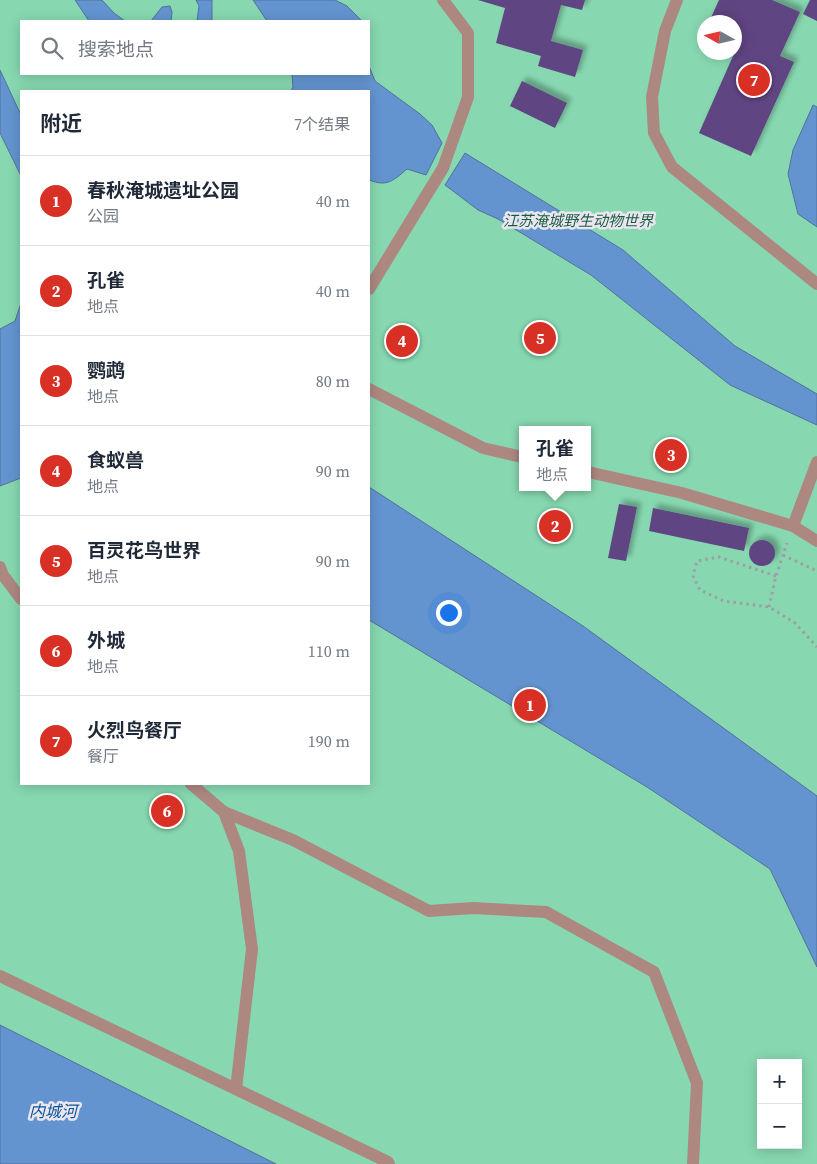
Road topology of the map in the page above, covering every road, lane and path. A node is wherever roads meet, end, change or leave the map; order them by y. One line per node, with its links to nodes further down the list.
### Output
1 (443, 0): 4 (street)
2 (677, 0): 3 (street)
3 (817, 284)
4 (370, 287)
5 (370, 390): 6 (street)
6 (519, 456)
7 (817, 462): 9 (street)
8 (591, 473): 9 (street)
9 (793, 526): 10 (street); 11 (path)
10 (817, 541)
11 (783, 556): 13 (path); 14 (path)
12 (0, 568): 15 (street)
13 (817, 571)
14 (776, 576): 16 (path); 16 (path)
15 (20, 598)
16 (769, 607): 17 (path)
17 (817, 647)
18 (192, 785): 19 (street)
19 (224, 812): 21 (street); 23 (street)
20 (0, 976): 21 (street)
21 (236, 1089): 22 (street)
22 (389, 1164)
23 (693, 1164)

